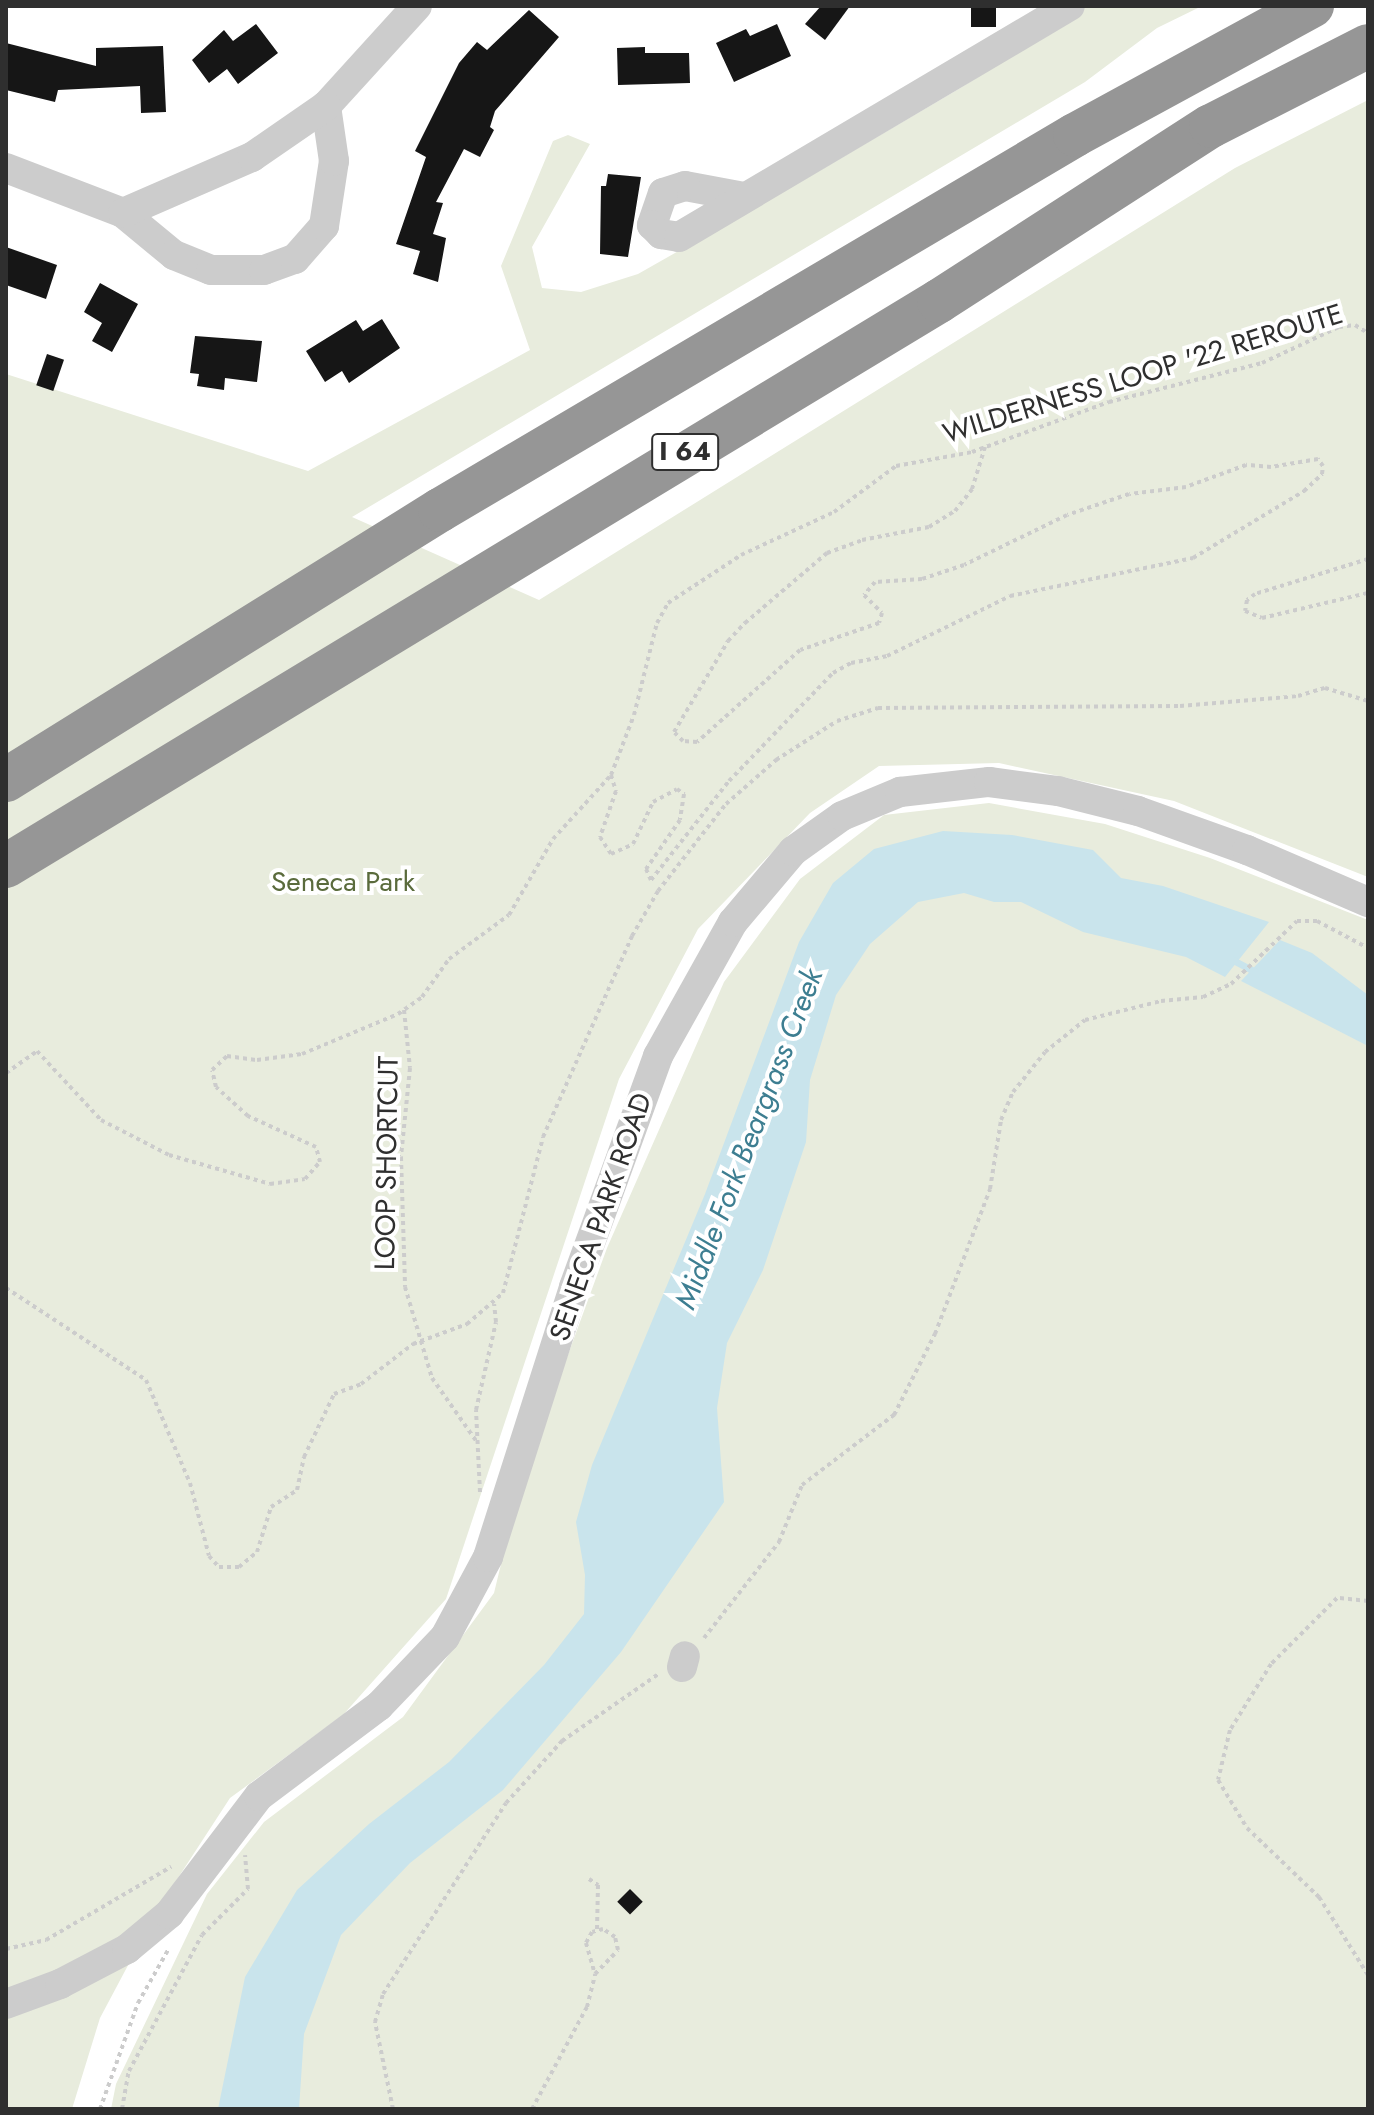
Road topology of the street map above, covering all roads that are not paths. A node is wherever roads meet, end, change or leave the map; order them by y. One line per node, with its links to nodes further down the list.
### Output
1 (417, 6): 5 (street)
2 (1070, 6): 7 (street)
3 (1312, 6): 9 (highway, I 64)
4 (1368, 46): 10 (highway, I 64)
5 (326, 106): 8 (street); 8 (street)
6 (6, 168): 8 (street)
7 (744, 197)
8 (123, 213)
9 (6, 780)
10 (6, 866)
11 (1368, 902): 12 (street, SENECA PARK ROAD)
12 (6, 2004)

